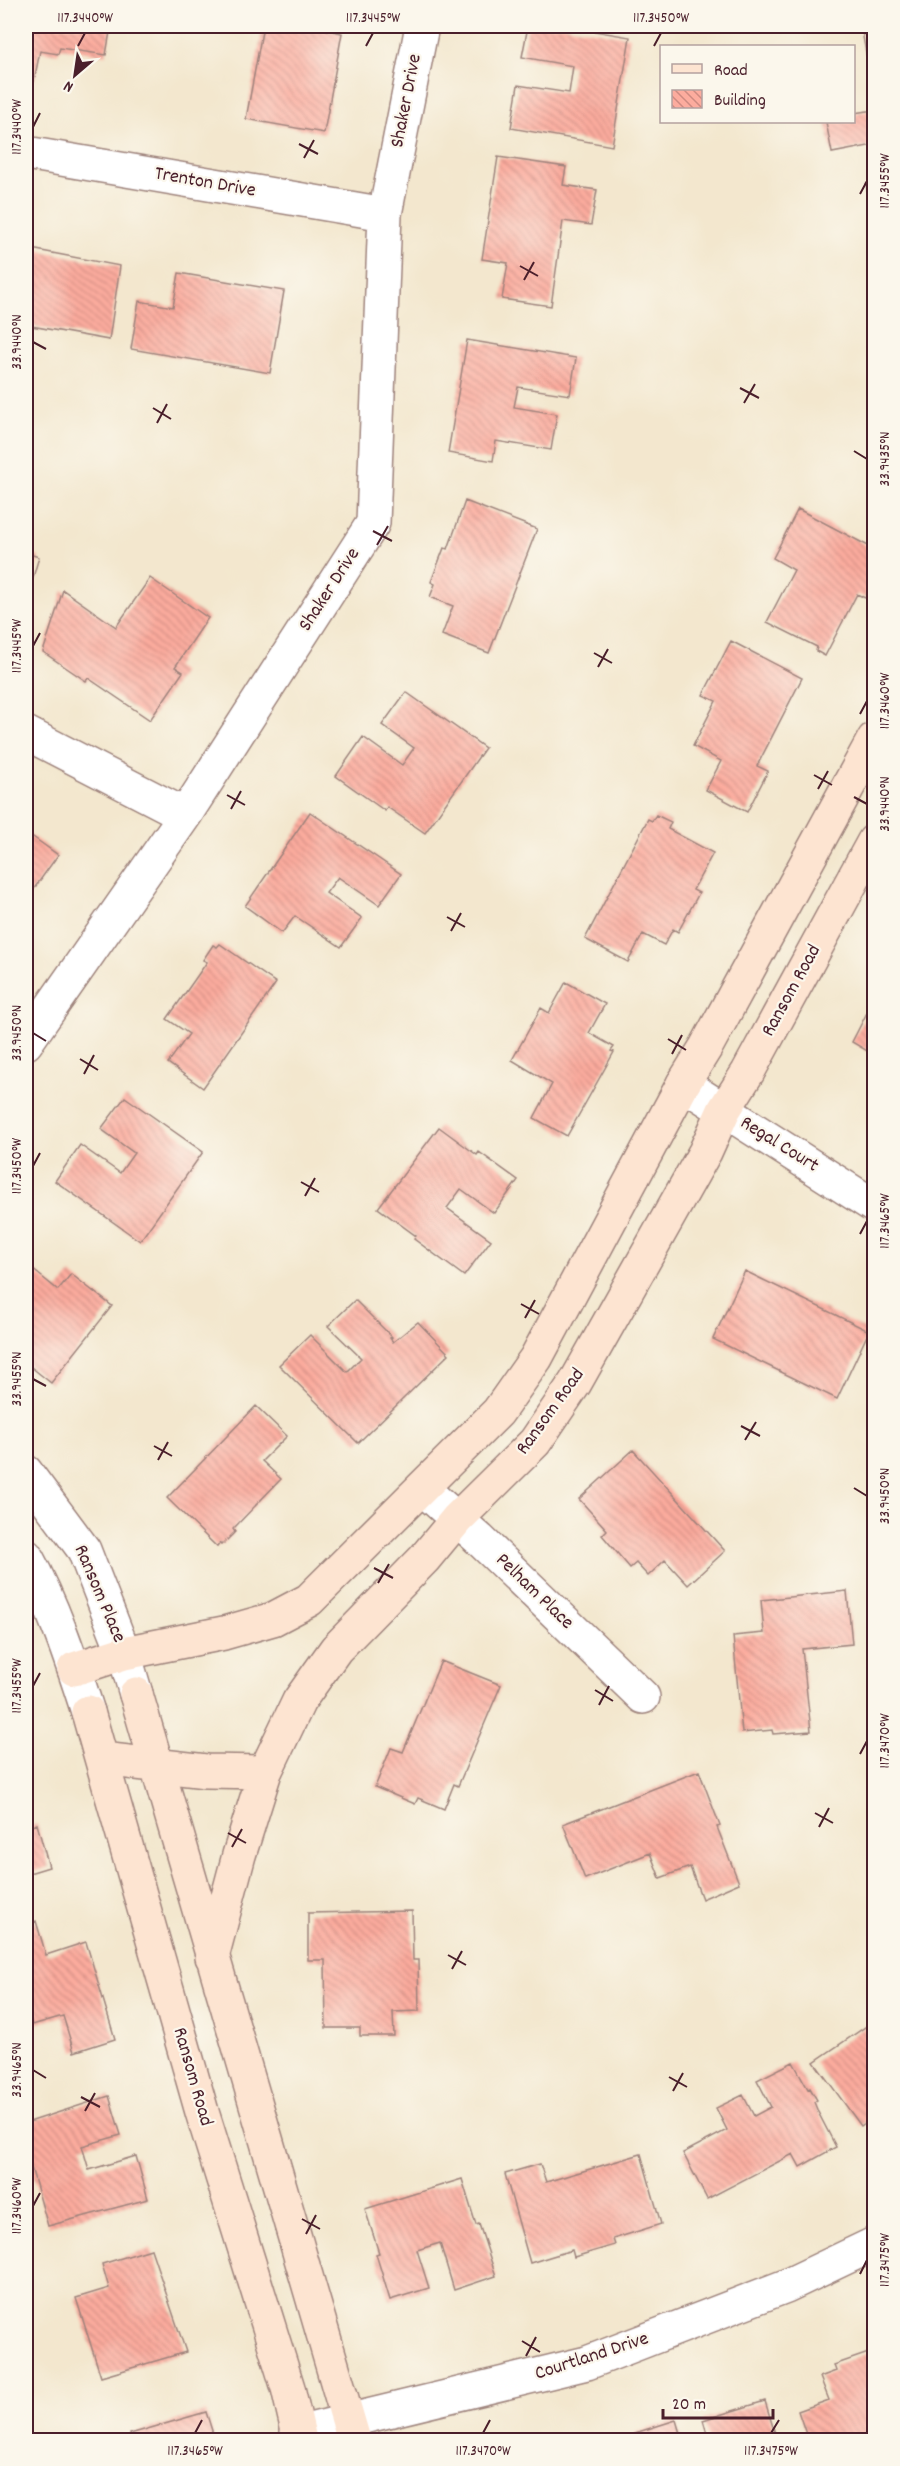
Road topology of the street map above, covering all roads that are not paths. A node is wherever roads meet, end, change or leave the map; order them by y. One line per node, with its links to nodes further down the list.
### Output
1 (422, 26): 3 (street, Shaker Drive)
2 (26, 153): 3 (street, Trenton Drive)
3 (385, 214): 6 (street, Shaker Drive)
4 (26, 733): 6 (street)
5 (874, 739): 9 (street)
6 (185, 814): 8 (street, Shaker Drive)
7 (874, 841): 10 (street, Ransom Road)
8 (26, 1043)
9 (683, 1084): 10 (street, Regal Court); 13 (street)
10 (724, 1110): 11 (street, Regal Court); 14 (street, Ransom Road)
11 (874, 1206)
12 (26, 1472): 16 (street, Ransom Place)
13 (423, 1488): 14 (street, Pelham Place); 16 (street)
14 (458, 1519): 18 (street, Pelham Place); 21 (street, Ransom Road)
15 (26, 1556): 17 (street)
16 (123, 1653): 17 (street); 20 (street, Ransom Place)
17 (74, 1668): 19 (street, Ransom Road)
18 (643, 1697)
19 (102, 1759): 20 (street); 25 (street, Ransom Road)
20 (156, 1767): 21 (street); 22 (street)
21 (265, 1772): 22 (street, Ransom Road)
22 (212, 1958): 24 (street)
23 (874, 2244): 24 (street, Courtland Drive)
24 (350, 2431): 25 (street, Courtland Drive)
25 (298, 2437)

